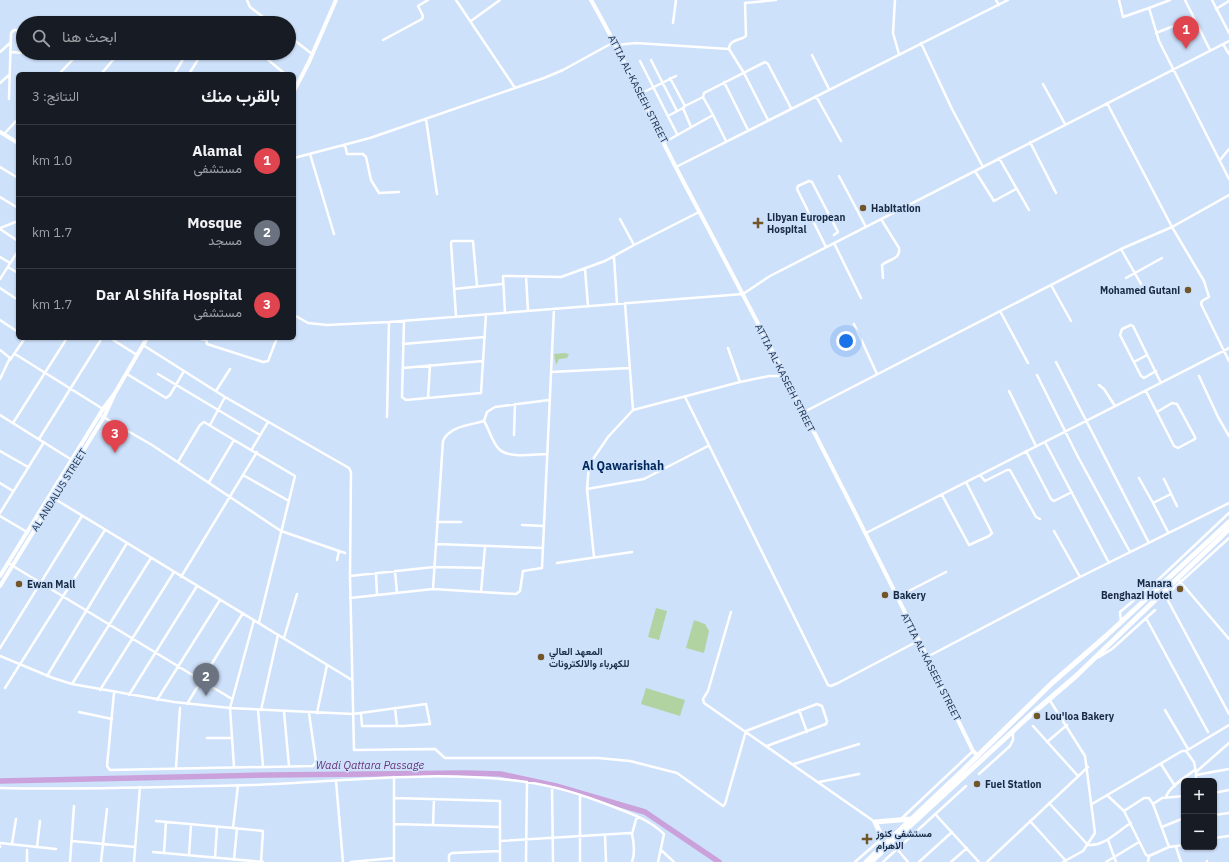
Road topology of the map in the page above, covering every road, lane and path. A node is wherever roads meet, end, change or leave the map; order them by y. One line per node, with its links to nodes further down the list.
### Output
1 (247, 0): 18 (street)
2 (251, 0): 18 (street)
3 (336, 0): 41 (street)
4 (428, 0): 29 (street)
5 (456, 0): 24 (street)
6 (500, 0): 24 (street)
7 (591, 0): 33 (street, ATTIA AL-KASEEH STREET)
8 (676, 0): 25 (street)
9 (776, 0): 36 (street)
10 (895, 0): 42 (street)
11 (996, 0): 19 (street)
12 (1008, 0): 19 (street)
13 (1119, 0): 20 (street)
14 (1170, 0): 20 (street)
15 (1185, 0): 23 (street)
16 (1212, 0): 21 (street)
17 (1229, 2): 21 (street)
18 (248, 4): 22 (street)
19 (999, 5): 34 (street)
20 (1149, 8): 27 (street)
21 (1216, 9): 28 (street)
22 (263, 16)
23 (1194, 18): 27 (street); 37 (street)
24 (471, 21): 67 (street)
25 (673, 23)
26 (16, 30): 32 (street)
27 (1156, 33): 52 (street)
28 (1229, 33)
29 (383, 40)
30 (296, 41): 41 (street)
31 (1229, 41): 35 (street)
32 (10, 43): 38 (street); 39 (street)
33 (615, 43): 36 (street); 67 (street); 70 (street, ATTIA AL-KASEEH STREET)
34 (921, 43): 42 (street); 101 (street)
35 (1223, 44): 37 (street); 43 (street)
36 (729, 49): 58 (street)
37 (1210, 50): 52 (street)
38 (0, 52)
39 (10, 52): 40 (street); 59 (street)
40 (16, 52)
41 (312, 54): 66 (street)
42 (899, 54): 69 (street)
43 (1229, 54)
44 (812, 55): 69 (street)
45 (72, 60): 53 (street)
46 (113, 60): 54 (street)
47 (183, 60): 55 (street)
48 (198, 60): 56 (street)
49 (268, 60): 57 (street)
50 (651, 60): 64 (street)
51 (640, 61): 68 (street)
52 (1173, 68): 74 (street); 98 (street)
53 (61, 72)
54 (103, 72)
55 (175, 72)
56 (190, 72)
57 (283, 72)
58 (744, 73): 62 (street); 76 (street); 81 (street)
59 (10, 74): 63 (street); 73 (street)
60 (676, 76): 61 (street)
61 (670, 78): 64 (street); 75 (street)
62 (724, 82): 72 (street); 85 (street)
63 (0, 83)
64 (662, 83): 68 (street); 77 (street)
65 (1043, 84): 83 (street)
66 (296, 85)
67 (514, 88): 80 (street)
68 (652, 88): 70 (street); 79 (street)
69 (829, 89): 71 (street)
70 (640, 94): 91 (street, ATTIA AL-KASEEH STREET)
71 (816, 96): 76 (street); 89 (street)
72 (703, 97): 75 (street); 78 (street)
73 (9, 99)
74 (1107, 103): 83 (street); 119 (street)
75 (684, 107): 77 (street); 84 (street)
76 (791, 108): 81 (street)
77 (677, 111): 79 (street)
78 (713, 115): 84 (street); 88 (street)
79 (668, 116): 87 (street)
80 (426, 119): 93 (street); 109 (street)
81 (768, 120): 85 (street)
82 (16, 121): 86 (street)
83 (1065, 124): 92 (street)
84 (691, 127): 87 (street)
85 (748, 130): 88 (street)
86 (2, 133): 90 (street)
87 (678, 134): 91 (street)
88 (726, 141): 100 (street)
89 (841, 141)
90 (16, 142)
91 (665, 142): 100 (street, ATTIA AL-KASEEH STREET)
92 (1030, 142): 97 (street); 108 (street)
93 (345, 145): 95 (street); 107 (street)
94 (1229, 149): 98 (street)
95 (310, 154): 96 (street); 121 (street)
96 (296, 158)
97 (999, 158): 101 (street); 106 (street)
98 (1220, 160): 105 (street)
99 (0, 167): 104 (street)
100 (676, 167): 114 (street, ATTIA AL-KASEEH STREET)
101 (982, 167): 102 (street)
102 (975, 171): 106 (street); 116 (street)
103 (840, 176): 118 (street)
104 (16, 177)
105 (1229, 179)
106 (1016, 189): 113 (street)
107 (399, 192)
108 (1056, 193)
109 (437, 194)
110 (1229, 195): 119 (street)
111 (0, 197): 112 (street)
112 (16, 207)
113 (1029, 210)
114 (700, 212): 125 (street); 147 (street, ATTIA AL-KASEEH STREET)
115 (620, 219): 125 (street)
116 (881, 219): 118 (street); 138 (street)
117 (16, 222): 120 (street)
118 (866, 226): 124 (street)
119 (1172, 226): 127 (street); 179 (street)
120 (0, 228): 123 (street)
121 (334, 234)
122 (834, 235): 126 (street)
123 (16, 240)
124 (834, 243): 126 (street); 148 (street)
125 (634, 245): 130 (street)
126 (826, 247): 147 (street)
127 (1121, 249): 136 (street); 143 (street)
128 (16, 254): 132 (street)
129 (0, 257): 132 (street)
130 (614, 257): 134 (street); 151 (street)
131 (1162, 258): 136 (street)
132 (10, 263): 133 (street)
133 (8, 267): 135 (street); 140 (street)
134 (584, 269): 137 (street); 152 (street)
135 (16, 272)
136 (1135, 273): 139 (street); 142 (street)
137 (526, 276): 141 (street); 154 (street)
138 (883, 278)
139 (1126, 278)
140 (0, 279)
141 (502, 284): 144 (street); 156 (street)
142 (1141, 284)
143 (1051, 285): 155 (street); 162 (street)
144 (477, 286): 146 (street); 146 (street)
145 (0, 288): 149 (street)
146 (454, 289): 159 (street)
147 (743, 294): 150 (street); 201 (street, ATTIA AL-KASEEH STREET)
148 (861, 298)
149 (16, 299)
150 (625, 303): 151 (street); 191 (street)
151 (617, 304): 152 (street)
152 (588, 306): 153 (street)
153 (554, 309): 154 (street); 195 (street)
154 (528, 311): 156 (street)
155 (1000, 311): 188 (street); 199 (street)
156 (505, 313): 157 (street)
157 (486, 314): 159 (street); 166 (street)
158 (296, 316): 163 (street)
159 (456, 316): 161 (street)
160 (0, 320): 165 (street)
161 (404, 321): 163 (street); 174 (street)
162 (1071, 321)
163 (389, 322): 226 (street)
164 (854, 324): 199 (street)
165 (16, 331)
166 (485, 337): 174 (street); 184 (street)
167 (25, 340): 180 (street)
168 (66, 340): 196 (street)
169 (101, 340): 208 (street)
170 (113, 340): 181 (street)
171 (146, 340): 175 (street, AL ANDALUS STREET)
172 (206, 340): 173 (street)
173 (276, 340)
174 (403, 344): 190 (street)
175 (143, 345): 181 (street, AL ANDALUS STREET); 193 (street)
176 (728, 348): 204 (street)
177 (1229, 348): 179 (street)
178 (0, 350): 183 (street)
179 (1224, 351): 185 (street); 205 (street)
180 (15, 354): 183 (street); 196 (street)
181 (137, 355): 197 (street, AL ANDALUS STREET)
182 (1147, 355): 187 (street); 187 (street); 194 (street)
183 (10, 360): 203 (street)
184 (483, 361): 189 (street); 215 (street)
185 (1229, 361)
186 (1056, 362): 227 (street)
187 (1134, 362): 194 (street)
188 (1028, 363)
189 (430, 366): 190 (street); 215 (street)
190 (403, 368): 215 (street)
191 (630, 368): 195 (street); 221 (street)
192 (230, 369): 209 (street)
193 (184, 371): 206 (street); 209 (street)
194 (1156, 371): 205 (street)
195 (551, 372): 216 (street)
196 (45, 373): 208 (street); 230 (street)
197 (127, 374): 206 (street); 212 (street, AL ANDALUS STREET)
198 (158, 374): 206 (street)
199 (877, 374): 222 (street)
200 (1037, 375): 232 (street)
201 (784, 376): 204 (street); 222 (street, ATTIA AL-KASEEH STREET)
202 (1199, 376): 235 (street)
203 (0, 379)
204 (740, 382): 214 (street)
205 (1162, 383): 211 (street)
206 (176, 385): 220 (street)
207 (1099, 385): 218 (street)
208 (70, 388): 219 (street); 236 (street)
209 (216, 391): 213 (street)
210 (1009, 391): 241 (street)
211 (1146, 391): 218 (street); 223 (street)
212 (115, 393): 219 (street, AL ANDALUS STREET); 225 (street, AL ANDALUS STREET)
213 (225, 397): 220 (street); 229 (street)
214 (685, 397): 221 (street); 240 (street)
215 (428, 398)
216 (549, 400): 217 (street); 246 (street)
217 (514, 404): 228 (street); 233 (street)
218 (1115, 406): 227 (street)
219 (103, 409): 225 (street, AL ANDALUS STREET)
220 (218, 410): 231 (street); 234 (street)
221 (633, 410): 257 (street)
222 (803, 412): 284 (street, ATTIA AL-KASEEH STREET)
223 (1157, 412): 223 (street)
224 (0, 415): 230 (street)
225 (102, 416): 247 (street, AL ANDALUS STREET); 248 (street); 263 (street, AL ANDALUS STREET)
226 (387, 417)
227 (1087, 420): 232 (street); 287 (street)
228 (484, 421): 246 (street); 273 (street)
229 (268, 422): 234 (street); 308 (street)
230 (13, 423): 236 (street)
231 (210, 425): 237 (street); 248 (street)
232 (1066, 432): 239 (street); 293 (street)
233 (514, 435)
234 (260, 436): 242 (street)
235 (1229, 436)
236 (39, 439): 238 (street)
237 (234, 440): 242 (street); 254 (street)
238 (44, 442): 247 (street); 249 (street)
239 (1045, 442): 241 (street); 259 (street)
240 (708, 446): 257 (street); 340 (street)
241 (1036, 446): 244 (street)
242 (252, 449): 245 (street)
243 (0, 450): 249 (street)
244 (1026, 451): 251 (street); 259 (street)
245 (257, 452): 250 (street); 264 (street)
246 (547, 454): 277 (street)
247 (72, 460): 263 (street, AL ANDALUS STREET)
248 (178, 462): 254 (street)
249 (28, 467): 258 (street)
250 (243, 475): 262 (street); 264 (street)
251 (980, 475): 255 (street); 272 (street)
252 (1139, 478): 265 (street)
253 (1164, 479): 261 (street)
254 (209, 482): 262 (street)
255 (966, 482): 260 (street); 260 (street)
256 (0, 483): 258 (street)
257 (587, 489): 295 (street)
258 (13, 491): 268 (street)
259 (1072, 492): 299 (street)
260 (942, 494): 284 (street)
261 (1171, 494): 265 (street); 267 (street)
262 (230, 496): 280 (street); 309 (street)
263 (52, 498): 271 (street); 282 (street, AL ANDALUS STREET); 300 (street, AL ANDALUS STREET)
264 (289, 501): 280 (street)
265 (1153, 503): 283 (street)
266 (1229, 503): 283 (street)
267 (1177, 506)
268 (0, 513)
269 (1229, 513): 334 (street)
270 (0, 516): 282 (street)
271 (82, 516): 279 (street); 313 (street)
272 (1040, 519)
273 (438, 522): 274 (street); 288 (street)
274 (461, 522)
275 (1229, 522): 334 (highway)
276 (522, 525): 277 (street)
277 (544, 526): 290 (street)
278 (1229, 529): 311 (highway)
279 (105, 530): 286 (street); 322 (street)
280 (280, 531): 291 (street); 333 (street)
281 (1054, 531): 310 (street)
282 (27, 532): 300 (street, AL ANDALUS STREET)
283 (1168, 532): 287 (street)
284 (864, 534): 324 (street, ATTIA AL-KASEEH STREET)
285 (1229, 538): 312 (street)
286 (127, 543): 296 (street); 328 (street)
287 (1148, 543): 293 (street)
288 (436, 544): 289 (street); 301 (street)
289 (485, 547): 290 (street); 302 (street)
290 (543, 548): 317 (street)
291 (339, 551): 294 (street); 297 (street)
292 (632, 552): 295 (street)
293 (1130, 552): 299 (street)
294 (345, 553)
295 (594, 557): 298 (street)
296 (151, 558): 304 (street); 335 (street)
297 (337, 560)
298 (557, 563)
299 (1109, 563): 310 (street)
300 (10, 565): 307 (street, AL ANDALUS STREET); 313 (street); 314 (street, AL ANDALUS STREET)
301 (434, 566): 302 (street); 303 (street); 316 (street)
302 (483, 568): 317 (street)
303 (395, 571): 306 (street); 318 (street)
304 (174, 572): 309 (street); 338 (street)
305 (946, 572): 324 (street)
306 (376, 573): 308 (street); 320 (street)
307 (0, 576)
308 (350, 576): 323 (street)
309 (181, 577): 315 (street)
310 (1080, 577): 344 (street)
311 (1177, 578): 312 (street); 325 (highway)
312 (1181, 582): 321 (street); 339 (street)
313 (41, 584): 322 (street); 341 (street)
314 (0, 586)
315 (197, 586): 326 (street); 342 (street)
316 (433, 589): 317 (street); 318 (street)
317 (481, 592)
318 (397, 593): 320 (street)
319 (297, 594): 337 (street)
320 (377, 594): 323 (street)
321 (1165, 595): 325 (street); 377 (street)
322 (63, 597): 328 (street); 346 (street)
323 (350, 598): 352 (street)
324 (897, 598): 340 (street, ATTIA AL-KASEEH STREET)
325 (1155, 599): 345 (highway)
326 (220, 600): 330 (street); 348 (street)
327 (1155, 610): 331 (street)
328 (86, 611): 335 (street); 350 (street)
329 (731, 612): 383 (street)
330 (243, 613): 332 (street); 353 (street)
331 (1146, 618): 345 (street); 386 (street)
332 (254, 620): 333 (street); 363 (street)
333 (259, 622): 336 (street)
334 (1121, 622): 349 (highway)
335 (108, 625): 338 (street); 355 (street)
336 (278, 634): 337 (street); 368 (street)
337 (284, 638): 347 (street)
338 (132, 639): 342 (street); 357 (street)
339 (1229, 639)
340 (918, 641): 344 (street, ATTIA AL-KASEEH STREET)
341 (0, 648)
342 (155, 653): 348 (street); 360 (street)
343 (0, 656): 346 (street)
344 (926, 658): 394 (street, ATTIA AL-KASEEH STREET)
345 (1094, 658): 351 (highway)
346 (20, 664): 350 (street); 356 (street)
347 (327, 665): 352 (street); 374 (street)
348 (178, 667): 353 (street); 362 (street)
349 (1068, 669): 351 (highway); 354 (highway)
350 (47, 676): 355 (street)
351 (1075, 677): 358 (highway)
352 (352, 680): 375 (street)
353 (201, 681): 363 (street); 364 (street)
354 (1052, 683): 358 (highway); 395 (highway)
355 (72, 684): 357 (street)
356 (5, 688)
357 (100, 690): 359 (street)
358 (1060, 690): 361 (highway)
359 (114, 693): 360 (street); 378 (street)
360 (129, 695): 362 (street)
361 (1049, 699): 379 (street); 384 (highway)
362 (157, 700): 364 (street)
363 (232, 700): 366 (street)
364 (187, 704): 366 (street)
365 (180, 708): 402 (street)
366 (230, 708): 368 (street); 388 (street)
367 (395, 708): 376 (street); 381 (street); 381 (street)
368 (259, 710): 372 (street); 398 (street)
369 (799, 710): 383 (street); 385 (street); 385 (street)
370 (1165, 710): 393 (street)
371 (79, 712): 378 (street)
372 (284, 712): 373 (street); 399 (street)
373 (309, 713): 374 (street); 399 (street)
374 (317, 713): 375 (street)
375 (354, 714): 376 (street); 383 (street)
376 (361, 714): 381 (street)
377 (1229, 714)
378 (112, 719): 402 (street)
379 (1067, 725): 389 (street); 401 (street)
380 (1229, 725): 393 (street)
381 (397, 726)
382 (1033, 726): 389 (street)
383 (746, 731): 392 (street)
384 (1013, 731): 406 (street); 473 (highway)
385 (807, 732): 392 (street)
386 (1208, 732)
387 (207, 738): 388 (street)
388 (232, 738): 400 (street)
389 (1047, 742): 407 (street)
390 (859, 744): 397 (street)
391 (1228, 744): 404 (street)
392 (767, 746): 397 (street)
393 (1187, 750): 396 (street); 404 (street)
394 (973, 751): 395 (street, ATTIA AL-KASEEH STREET); 416 (street)
395 (978, 756): 422 (highway)
396 (1161, 764): 418 (street); 426 (street)
397 (794, 765): 413 (street)
398 (263, 766): 399 (street); 400 (street)
399 (289, 766)
400 (234, 767): 402 (street)
401 (1088, 767): 407 (street); 432 (street)
402 (176, 768)
403 (1229, 769): 404 (street)
404 (1196, 772): 409 (street); 410 (street)
405 (860, 774): 413 (street)
406 (979, 774)
407 (1078, 776): 431 (street)
408 (394, 777): 411 (street); 412 (street); 428 (street)
409 (1196, 778)
410 (1180, 779): 414 (street); 418 (street)
411 (336, 781): 415 (street); 504 (street)
412 (527, 782): 420 (street); 466 (street)
413 (818, 782): 448 (street)
414 (1181, 783)
415 (238, 785): 419 (street); 457 (street)
416 (938, 785): 422 (street); 442 (street)
417 (966, 786): 438 (street)
418 (1175, 786): 430 (street)
419 (140, 787): 421 (street); 479 (street)
420 (552, 787): 425 (street); 464 (street)
421 (0, 788)
422 (943, 789): 443 (highway)
423 (1229, 790): 424 (street)
424 (1217, 792)
425 (580, 796): 440 (street); 462 (street)
426 (1108, 796): 432 (street); 436 (street)
427 (1181, 796): 430 (street)
428 (394, 798): 429 (street); 451 (street)
429 (434, 798): 453 (street); 455 (street)
430 (1166, 798): 433 (street)
431 (1049, 803): 449 (street); 476 (street)
432 (1092, 804): 476 (street)
433 (1153, 804): 436 (street); 456 (street)
434 (74, 806): 469 (street)
435 (107, 809): 475 (street)
436 (1124, 811): 450 (street)
437 (1229, 812): 439 (street)
438 (935, 814): 459 (street); 482 (street)
439 (1217, 814)
440 (637, 816): 460 (street); 486 (street)
441 (16, 819): 474 (street)
442 (900, 819): 443 (highway); 448 (highway)
443 (911, 819): 487 (highway)
444 (1181, 819): 456 (street)
445 (40, 821): 478 (street)
446 (156, 821): 447 (street)
447 (166, 822): 452 (street); 490 (street)
448 (875, 822): 467 (highway)
449 (1030, 822): 498 (street); 524 (street)
450 (1131, 823): 468 (street); 471 (street)
451 (394, 824): 453 (street); 495 (street)
452 (191, 825): 454 (street); 491 (street)
453 (433, 825): 455 (street)
454 (217, 827): 457 (street); 494 (street)
455 (500, 827): 470 (street)
456 (1162, 827): 480 (street)
457 (233, 828): 458 (street)
458 (237, 828): 497 (street); 503 (street)
459 (952, 832): 483 (street); 521 (street)
460 (632, 834): 461 (street); 513 (street)
461 (605, 835): 462 (street); 512 (street)
462 (580, 836): 464 (street); 511 (street)
463 (1229, 836): 465 (street)
464 (552, 838): 466 (street); 510 (street)
465 (1217, 838)
466 (527, 839): 470 (street); 509 (street)
467 (881, 840): 487 (highway); 516 (street)
468 (1108, 840): 476 (street); 493 (street)
469 (72, 841): 475 (street); 500 (street)
470 (500, 841): 488 (street)
471 (1139, 842): 492 (street); 493 (street)
472 (0, 843): 474 (street)
473 (892, 843): 482 (street); 518 (highway)
474 (12, 844): 478 (street)
475 (103, 844): 479 (street); 501 (street)
476 (1088, 845): 496 (street)
477 (1181, 846): 481 (street)
478 (37, 847): 484 (street)
479 (135, 847): 502 (street)
480 (1169, 847): 481 (street); 492 (street)
481 (1176, 847): 529 (street)
482 (897, 848): 519 (street); 520 (street)
483 (966, 848): 522 (street); 523 (street)
484 (56, 849)
485 (28, 850): 499 (street)
486 (661, 850): 514 (street); 515 (street)
487 (879, 850): 517 (highway)
488 (500, 851): 507 (street); 508 (street)
489 (153, 852): 490 (street)
490 (164, 853): 491 (street)
491 (189, 855): 494 (street)
492 (1149, 856): 528 (street)
493 (1114, 857): 526 (street); 527 (street)
494 (215, 858): 497 (street)
495 (394, 858): 505 (street); 506 (street)
496 (1072, 858): 498 (street); 525 (street)
497 (234, 860): 503 (street)
498 (1065, 861)
499 (27, 862)
500 (70, 862)
501 (101, 862)
502 (134, 862)
503 (262, 862)
504 (343, 862)
505 (351, 862)
506 (394, 862)
507 (449, 862)
508 (500, 862)
509 (526, 862)
510 (553, 862)
511 (580, 862)
512 (606, 862)
513 (632, 862)
514 (658, 862)
515 (674, 862)
516 (855, 862)
517 (866, 862)
518 (871, 862)
519 (883, 862)
520 (908, 862)
521 (919, 862)
522 (952, 862)
523 (979, 862)
524 (987, 862)
525 (1074, 862)
526 (1106, 862)
527 (1116, 862)
528 (1148, 862)
529 (1181, 862)

